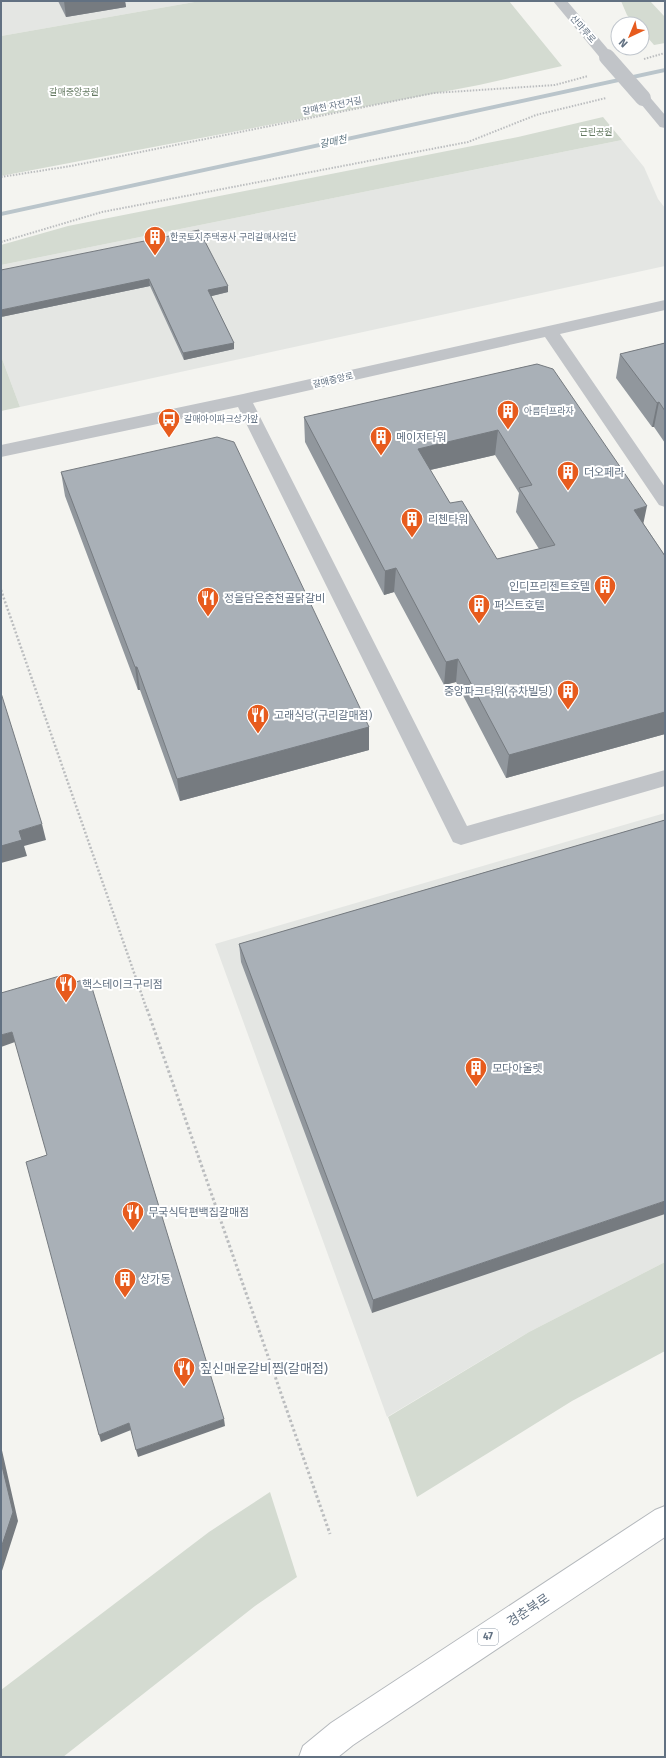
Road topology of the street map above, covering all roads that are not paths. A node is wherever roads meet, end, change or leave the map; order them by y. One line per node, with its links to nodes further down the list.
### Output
1 (560, 1): 2 (street, 산마루로, bridge)
2 (665, 124)
3 (665, 305): 4 (street, 갈매중앙로)
4 (549, 331): 5 (street, 갈매중앙로); 7 (street)
5 (243, 400): 6 (street, 갈매중앙로); 8 (street)
6 (1, 451)
7 (665, 501)
8 (665, 778)
9 (665, 1520): 10 (main road, 경춘북로 / 47)
10 (314, 1757)

